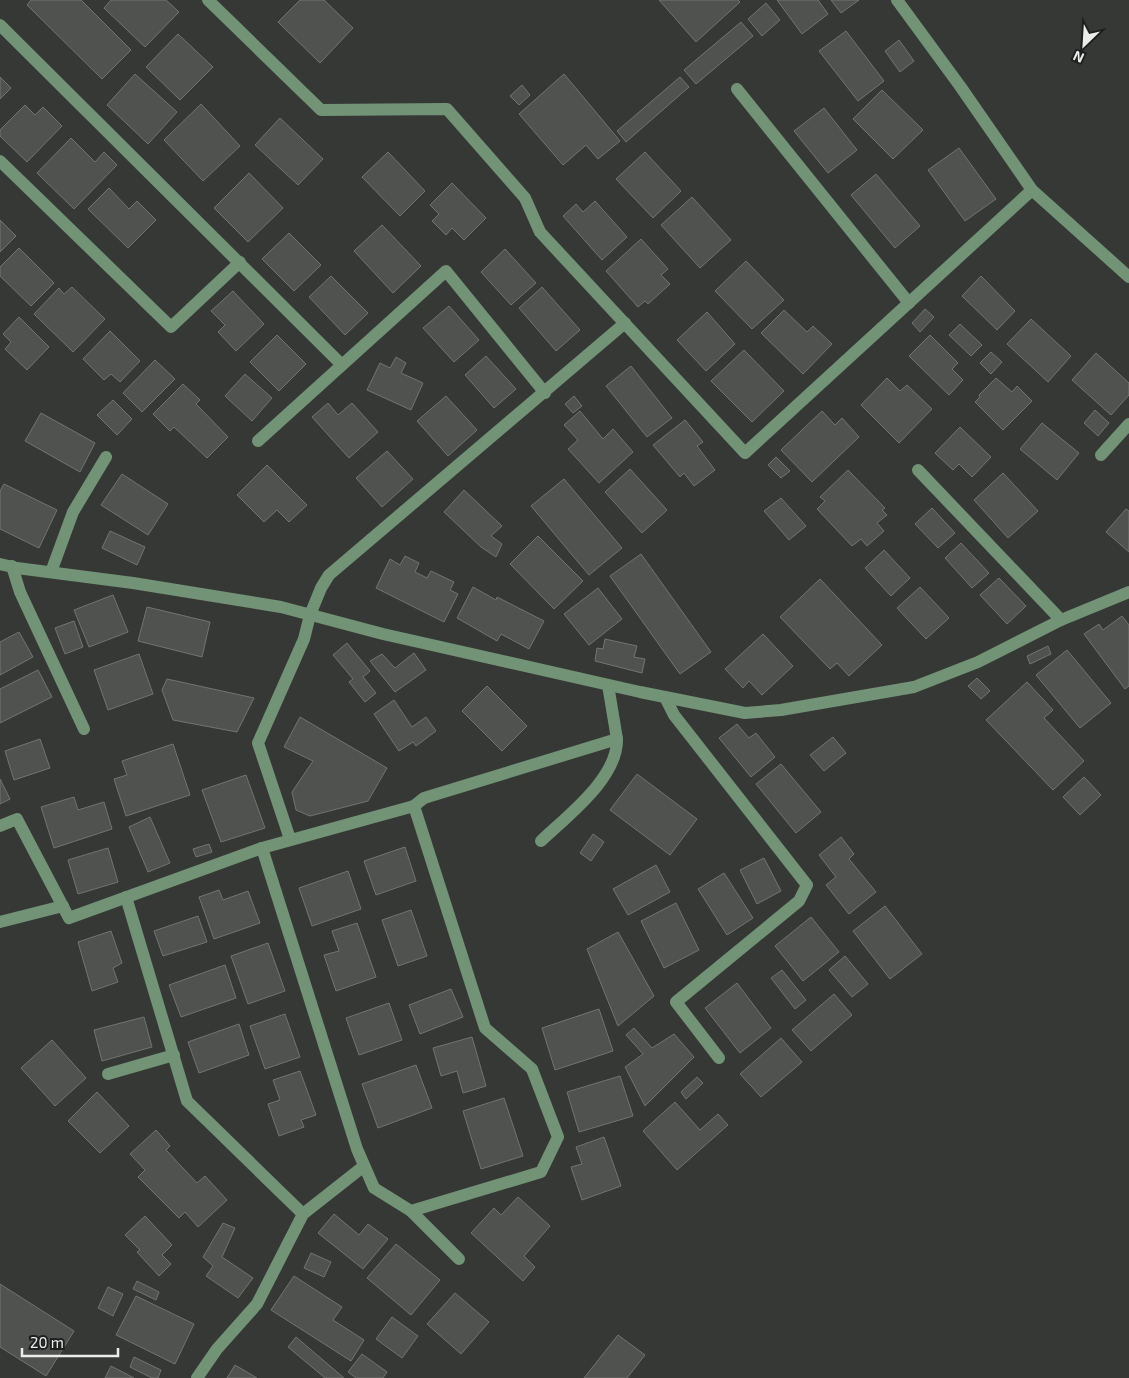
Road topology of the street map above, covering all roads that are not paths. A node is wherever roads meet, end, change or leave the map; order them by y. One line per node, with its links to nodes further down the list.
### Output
1 (208, 0): 10 (street)
2 (897, 0): 6 (street)
3 (0, 25): 7 (street)
4 (737, 89): 9 (street)
5 (0, 161): 7 (street)
6 (1032, 190): 8 (street); 9 (street)
7 (240, 262): 11 (street)
8 (1129, 277)
9 (909, 303): 10 (street)
10 (625, 323): 12 (street)
11 (342, 365): 12 (street); 14 (street)
12 (544, 393): 21 (street)
13 (1129, 424): 15 (street)
14 (258, 440)
15 (1100, 455)
16 (106, 457): 19 (street)
17 (918, 470): 22 (street)
18 (6, 565): 19 (street); 25 (street)
19 (50, 572): 21 (street)
20 (1129, 592): 22 (street)
21 (310, 614): 23 (street); 29 (street)
22 (1061, 620): 24 (street)
23 (608, 685): 24 (street); 26 (street)
24 (664, 697): 36 (street)
25 (84, 729)
26 (617, 739): 27 (street); 30 (street)
27 (414, 806): 29 (street); 39 (street)
28 (0, 826): 33 (street)
29 (290, 839): 31 (street)
30 (542, 841)
31 (262, 848): 32 (street); 38 (street)
32 (126, 897): 33 (street); 35 (street)
33 (63, 906): 34 (street)
34 (0, 922)
35 (174, 1055): 37 (street); 40 (street)
36 (719, 1058)
37 (108, 1074)
38 (364, 1166): 39 (street); 40 (street)
39 (411, 1211): 41 (street)
40 (302, 1214): 42 (street)
41 (459, 1259)
42 (197, 1378)

